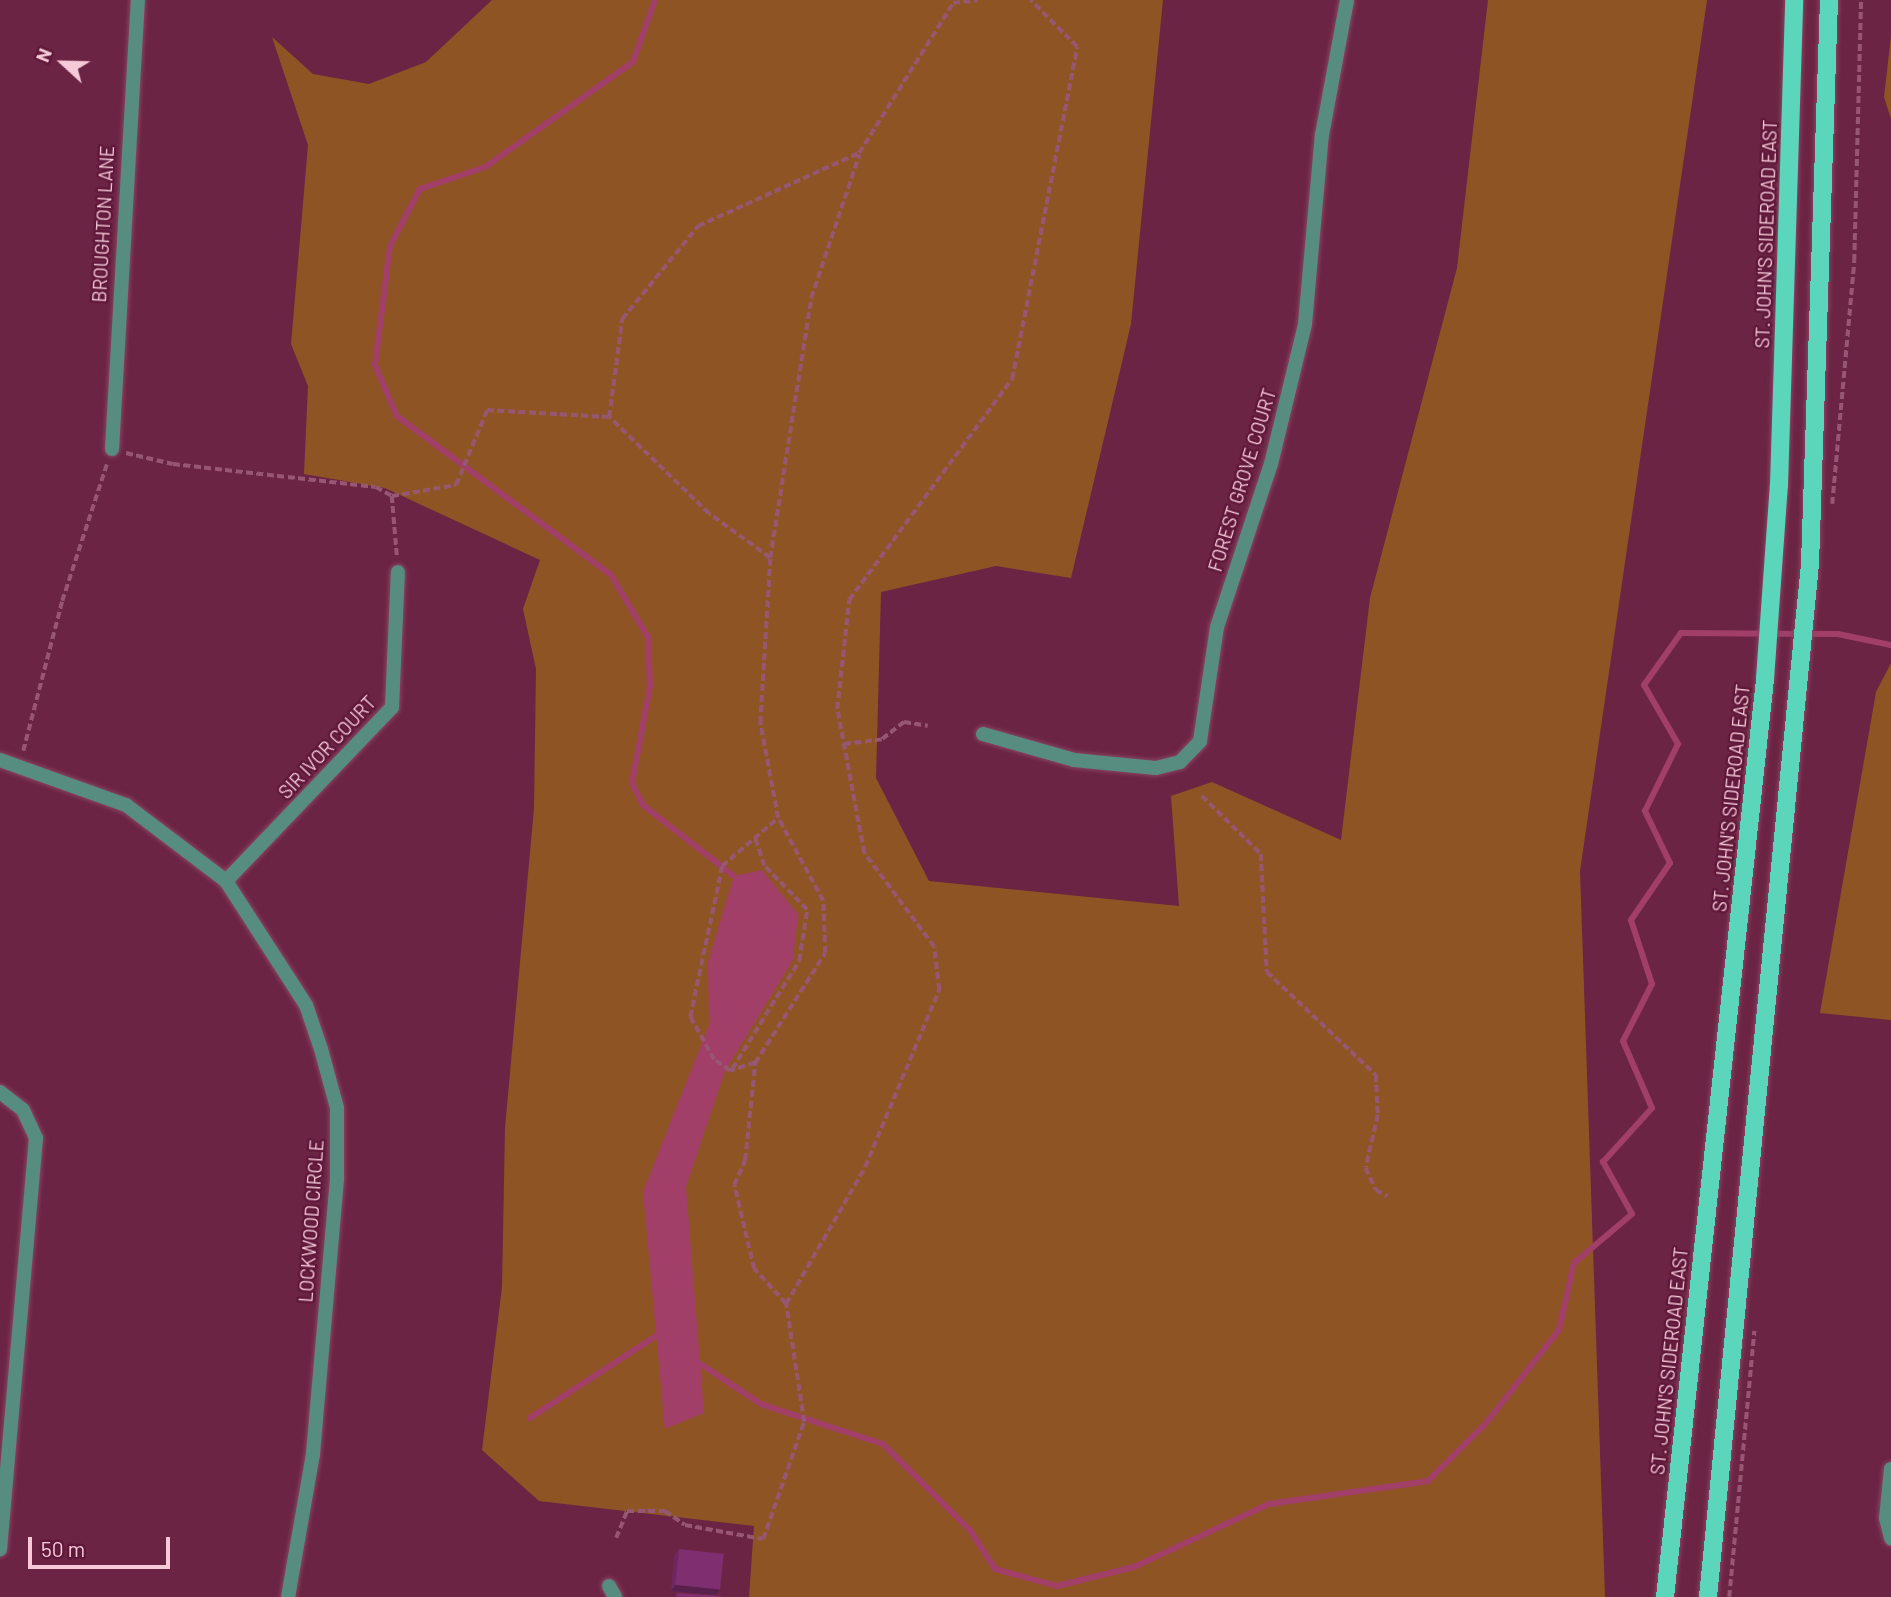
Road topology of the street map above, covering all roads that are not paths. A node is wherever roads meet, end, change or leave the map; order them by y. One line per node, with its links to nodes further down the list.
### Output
1 (138, 0): 5 (street, BROUGHTON LANE)
2 (1346, 0): 7 (street, FOREST GROVE COURT)
3 (1794, 0): 15 (main road, ST. JOHN'S SIDEROAD EAST)
4 (1829, 0): 16 (main road)
5 (112, 449)
6 (398, 572): 9 (street, SIR IVOR COURT)
7 (983, 734)
8 (0, 760): 9 (street, LOCKWOOD CIRCLE)
9 (226, 881): 14 (street, LOCKWOOD CIRCLE)
10 (0, 1092): 13 (street)
11 (1891, 1469): 12 (street)
12 (1891, 1538)
13 (0, 1549)
14 (288, 1597)
15 (1665, 1597)
16 (1707, 1597)

